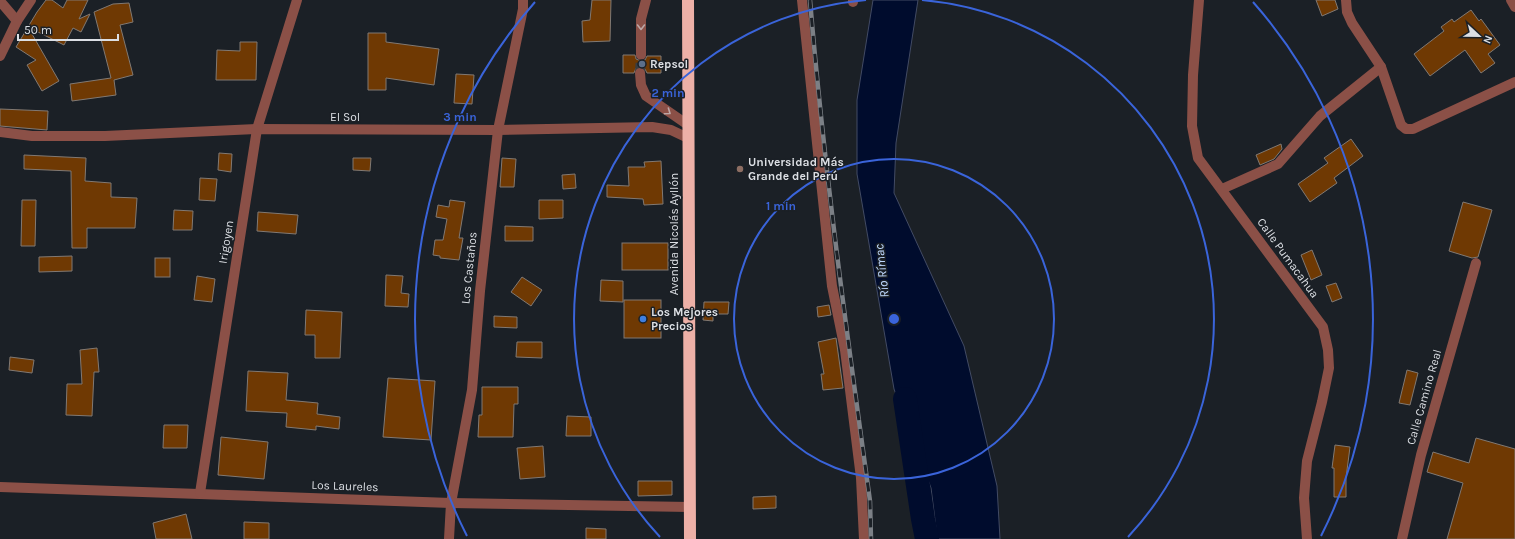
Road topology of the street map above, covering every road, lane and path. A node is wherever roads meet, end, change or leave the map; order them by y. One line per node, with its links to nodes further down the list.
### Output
1 (30, 0): 12 (street)
2 (296, 0): 19 (street, Irigoyen)
3 (523, 0): 20 (street, Los Castaños)
4 (646, 0): 13 (street, one-way to 13)
5 (688, 0): 18 (highway, Avenida Nicolás Ayllón)
6 (802, 0): 31 (street)
7 (1199, 0): 23 (street, Calle Pumacahua)
8 (1346, 0): 15 (street)
9 (1511, 0): 11 (street)
10 (0, 1): 12 (street)
11 (1515, 7)
12 (16, 20): 14 (street)
13 (641, 55)
14 (0, 56)
15 (1381, 67): 17 (street); 23 (street)
16 (640, 73): 18 (street, one-way to 18)
17 (1515, 82)
18 (688, 126): 22 (highway, Avenida Nicolás Ayllón)
19 (257, 129): 20 (street, El Sol); 21 (street, El Sol); 26 (street, Irigoyen)
20 (498, 130): 22 (street, El Sol); 27 (street, Los Castaños)
21 (0, 132)
22 (688, 138): 28 (highway, Avenida Nicolás Ayllón)
23 (1222, 189): 32 (street, Calle Pumacahua)
24 (1476, 263): 33 (street, Calle Camino Real)
25 (0, 487): 26 (street, Los Laureles)
26 (200, 493): 27 (street, Los Laureles)
27 (451, 503): 28 (street, Los Laureles); 29 (street, Los Castaños)
28 (690, 506): 30 (highway, Avenida Nicolás Ayllón)
29 (449, 539)
30 (690, 539)
31 (864, 539)
32 (1308, 539)
33 (1402, 539)

